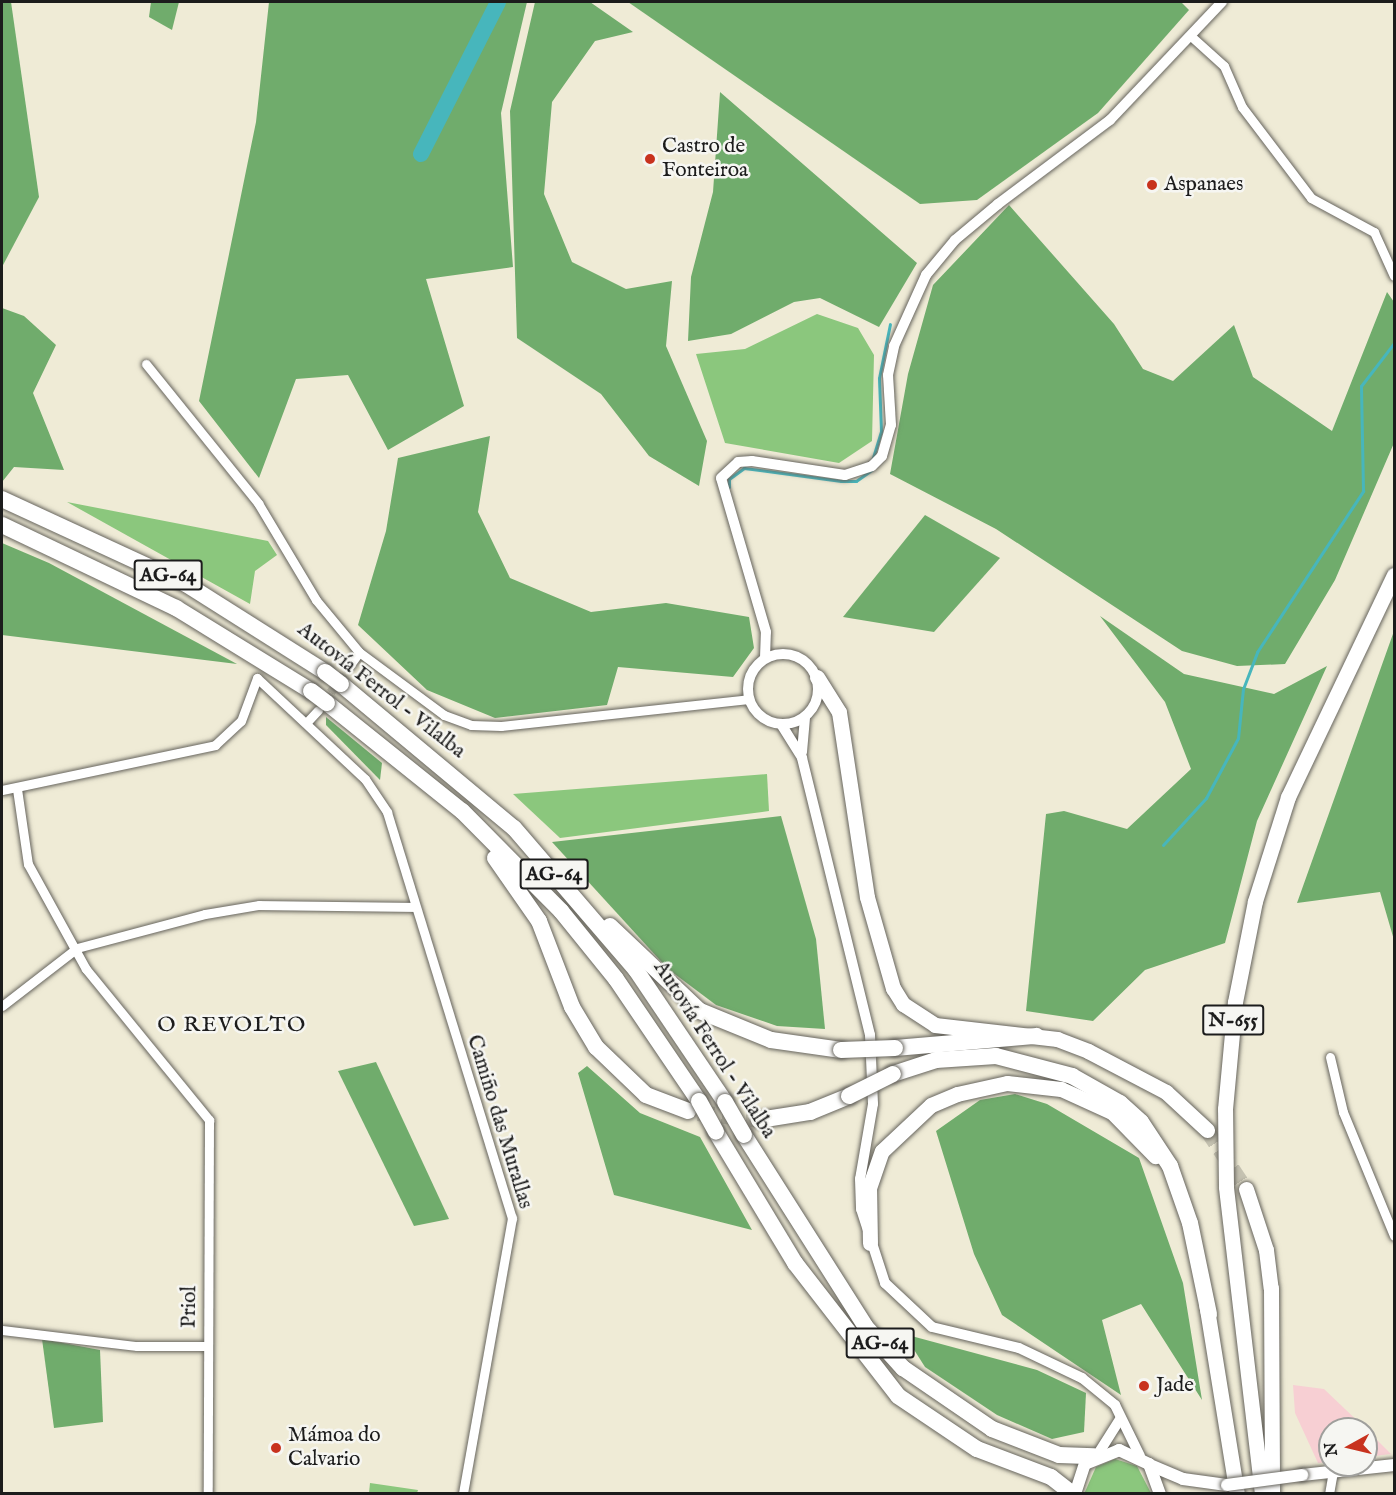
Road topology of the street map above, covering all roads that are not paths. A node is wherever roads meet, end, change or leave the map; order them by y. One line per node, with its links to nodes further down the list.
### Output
1 (1222, 2): 2 (street)
2 (1193, 38): 3 (street); 8 (street)
3 (1395, 276)
4 (146, 364): 9 (street)
5 (2, 498): 23 (highway, Autovía Ferrol - Vilalba / AG-64, bridge)
6 (2, 525): 15 (highway, Autovía Ferrol - Vilalba / AG-64, bridge)
7 (1395, 575): 51 (highway, N-655)
8 (766, 632): 10 (street); 11 (street)
9 (358, 652): 12 (street); 14 (street)
10 (788, 653): 11 (street); 13 (street)
11 (765, 658): 14 (street)
12 (349, 666)
13 (817, 677): 16 (street); 27 (highway)
14 (749, 699): 18 (street)
15 (322, 706): 17 (street); 22 (highway, Autovía Ferrol - Vilalba / AG-64)
16 (804, 717): 18 (street); 19 (street)
17 (307, 722): 20 (street, Camiño das Murallas); 24 (street, Camiño das Murallas)
18 (781, 724): 19 (street)
19 (802, 758): 34 (street)
20 (17, 789): 21 (street); 25 (street)
21 (2, 790)
22 (462, 811): 29 (highway, Autovía Ferrol - Vilalba / AG-64); 29 (highway)
23 (554, 874): 27 (highway, bridge); 39 (highway, Autovía Ferrol - Vilalba / AG-64, bridge)
24 (414, 907): 25 (street); 47 (street, Camiño das Murallas)
25 (77, 948): 26 (street); 37 (street, Priol)
26 (2, 1006)
27 (1036, 1036): 31 (highway)
28 (1330, 1057): 33 (street)
29 (693, 1106): 48 (highway, Autovía Ferrol - Vilalba / AG-64, bridge)
30 (759, 1120): 35 (highway, bridge)
31 (1207, 1130)
32 (1246, 1189): 52 (highway)
33 (1395, 1236)
34 (870, 1243): 35 (highway); 38 (street)
35 (1209, 1314): 45 (highway)
36 (2, 1330): 37 (street)
37 (207, 1346): 46 (street, Priol)
38 (1120, 1419): 39 (street); 40 (street)
39 (1096, 1455): 40 (main road); 48 (main road)
40 (1145, 1460): 45 (main road); 49 (main road)
41 (1395, 1465): 42 (main road)
42 (1378, 1467)
43 (1318, 1473): 45 (main road, bridge)
44 (1332, 1477): 53 (street)
45 (1232, 1489): 50 (main road)
46 (208, 1494)
47 (463, 1494)
48 (1074, 1494)
49 (1160, 1494)
50 (1207, 1494)
51 (1262, 1494)
52 (1272, 1494)
53 (1329, 1494)

